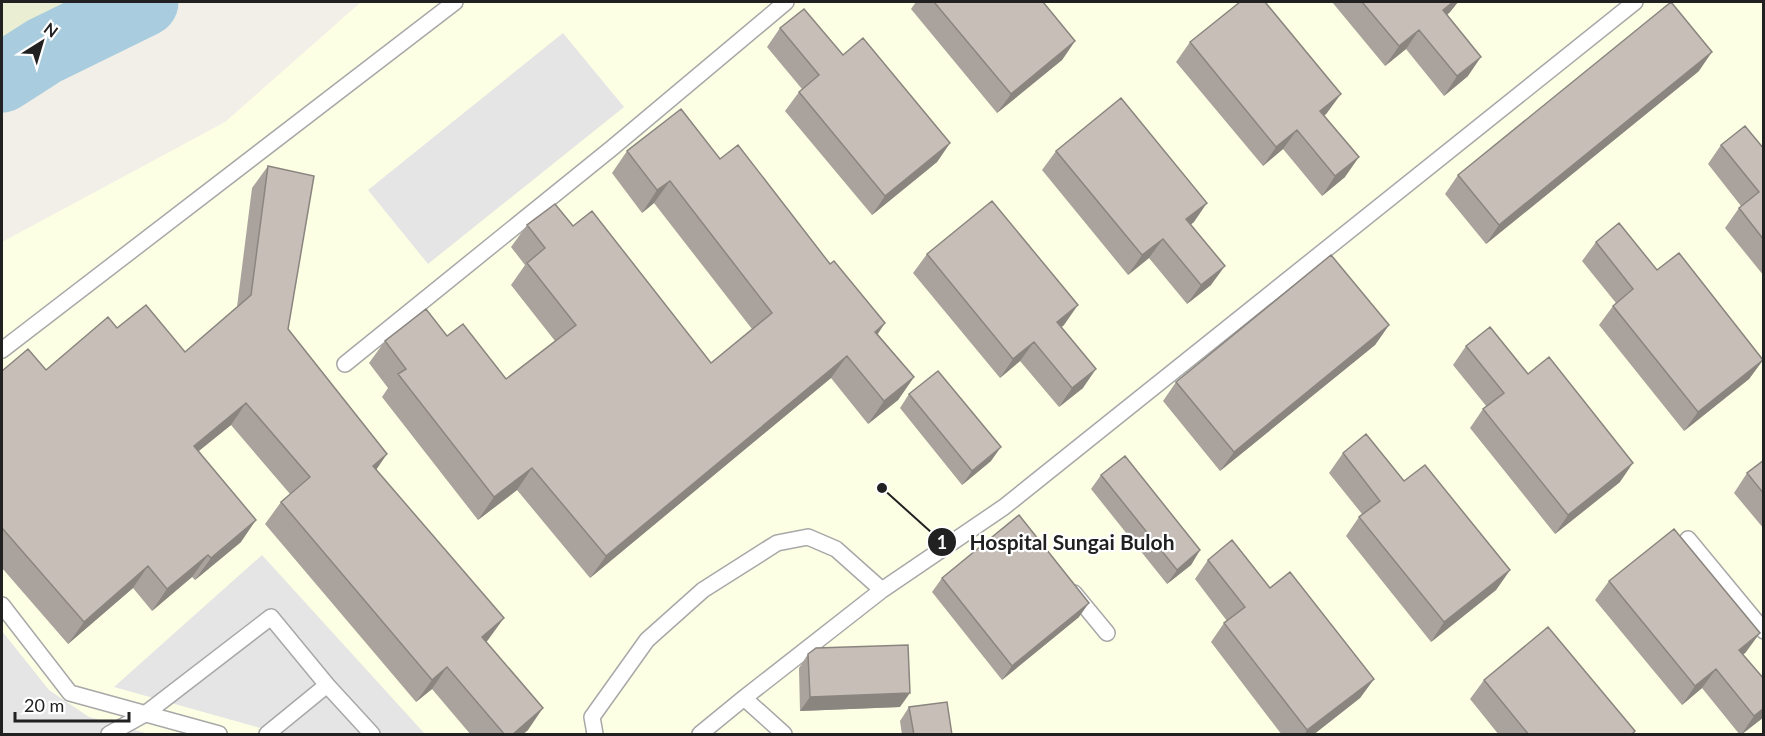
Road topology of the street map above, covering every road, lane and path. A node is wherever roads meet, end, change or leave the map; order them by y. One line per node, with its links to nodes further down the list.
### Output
1 (455, 2): 4 (lane)
2 (786, 2): 5 (lane)
3 (1635, 2): 8 (lane)
4 (2, 350)
5 (345, 364)
6 (1688, 539): 10 (lane)
7 (1063, 579): 11 (lane)
8 (882, 590): 13 (lane); 19 (lane)
9 (2, 605): 14 (lane)
10 (1764, 631)
11 (1107, 633)
12 (327, 685): 14 (lane); 17 (lane); 18 (lane)
13 (744, 698): 20 (lane); 21 (lane)
14 (145, 714): 15 (lane); 16 (lane)
15 (109, 735)
16 (219, 735)
17 (267, 735)
18 (372, 735)
19 (595, 735)
20 (700, 735)
21 (784, 735)

